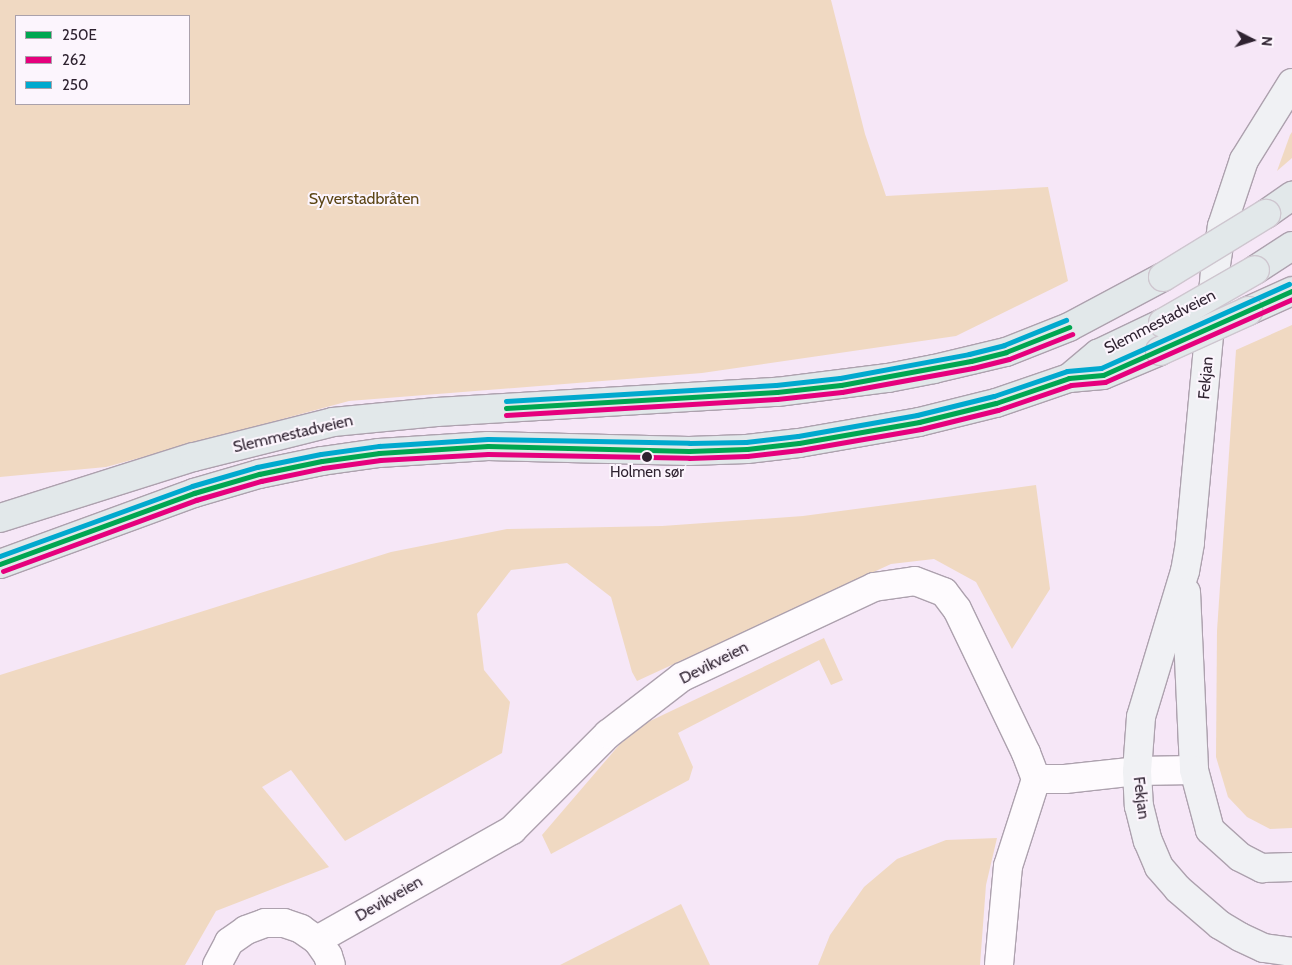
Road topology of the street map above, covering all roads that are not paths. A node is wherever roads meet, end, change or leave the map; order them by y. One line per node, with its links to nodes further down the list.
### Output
1 (1292, 83): 8 (main road, Fekjan)
2 (1292, 196): 6 (main road, Slemmestadveien, bridge)
3 (1292, 246): 5 (main road, Slemmestadveien, bridge)
4 (1292, 291): 5 (main road, bridge)
5 (1069, 378): 7 (main road, Slemmestadveien)
6 (0, 518)
7 (0, 564)
8 (1184, 571): 9 (main road, Fekjan); 10 (main road, Fekjan)
9 (1194, 770): 10 (street); 12 (main road, Fekjan)
10 (1137, 771): 11 (street); 14 (main road, Fekjan)
11 (1036, 779): 13 (street, Devikveien); 17 (street)
12 (1292, 867)
13 (317, 940): 15 (street); 16 (street)
14 (1292, 952)
15 (218, 965)
16 (331, 965)
17 (999, 965)

